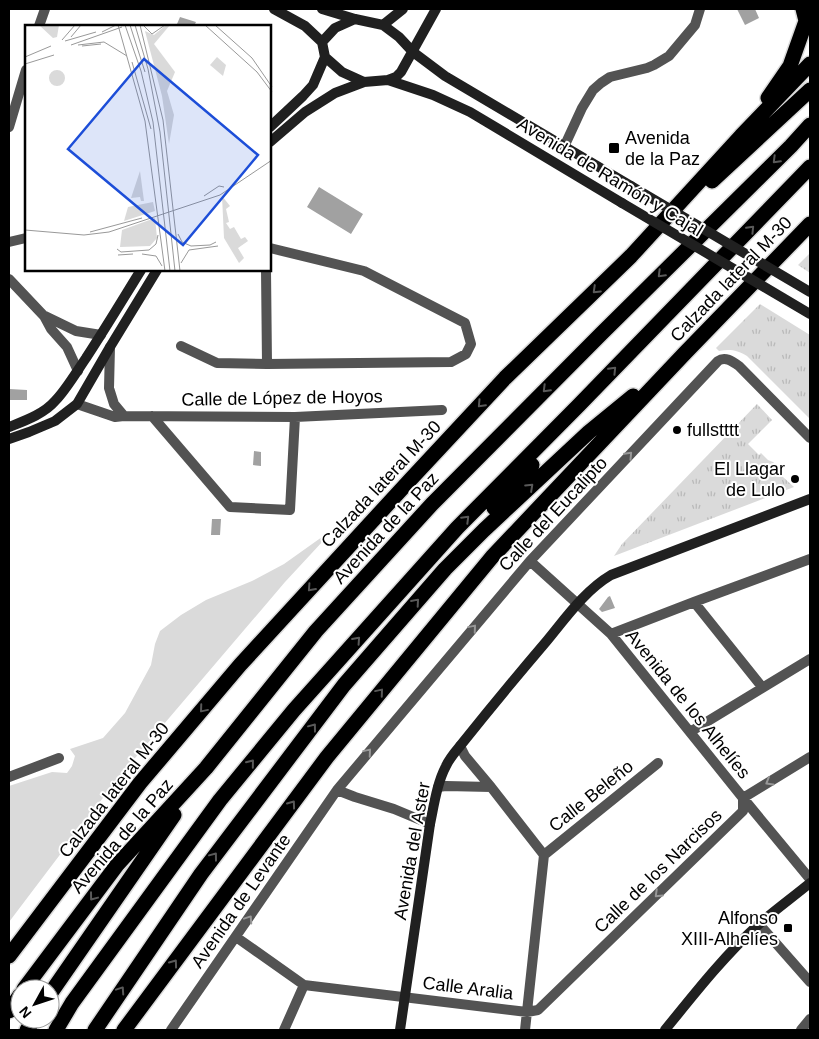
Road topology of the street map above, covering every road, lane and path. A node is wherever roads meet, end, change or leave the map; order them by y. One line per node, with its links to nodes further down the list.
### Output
1 (45, 9): 9 (street)
2 (274, 9): 11 (street)
3 (322, 9): 8 (street)
4 (403, 9): 10 (street)
5 (436, 9): 12 (street)
6 (700, 9): 25 (street)
7 (803, 9): 23 (highway)
8 (355, 19): 10 (street); 11 (street)
9 (40, 25)
10 (383, 25): 12 (street)
11 (322, 42): 13 (street)
12 (413, 52): 16 (street); 25 (street, Avenida de Ramón y Cajal)
13 (325, 57): 17 (street); 21 (street)
14 (810, 64): 23 (highway, Calzada lateral M-30)
15 (25, 76): 19 (street)
16 (388, 80): 17 (street); 39 (street, Avenida de Ramón y Cajal, bridge)
17 (364, 82): 24 (street)
18 (810, 90): 33 (highway)
19 (13, 99): 22 (street)
20 (810, 125): 70 (highway, Avenida de la Paz, one-way to 70)
21 (271, 126)
22 (9, 127)
23 (741, 136): 33 (highway, Calzada lateral M-30)
24 (271, 141)
25 (564, 147): 38 (street, Avenida de Ramón y Cajal, bridge)
26 (810, 167): 48 (highway, one-way to 26)
27 (810, 224): 31 (highway, Calzada lateral M-30)
28 (810, 232): 31 (highway)
29 (25, 238): 30 (street)
30 (9, 242)
31 (792, 245): 44 (highway, Calzada lateral M-30)
32 (271, 248): 45 (street)
33 (631, 256): 82 (highway, Calzada lateral M-30, one-way to 82)
34 (140, 271): 41 (street)
35 (156, 271): 43 (street)
36 (266, 271): 45 (street)
37 (9, 279): 40 (street)
38 (810, 292)
39 (810, 314)
40 (44, 316): 41 (street); 46 (street)
41 (101, 335): 46 (street)
42 (181, 346): 45 (street)
43 (110, 347): 47 (street); 50 (street)
44 (685, 353): 59 (highway, one-way to 44); 92 (highway, Calzada lateral M-30, one-way to 44)
45 (267, 364)
46 (78, 371): 53 (street)
47 (77, 404): 50 (street, Calle de López de Hoyos); 55 (street)
48 (579, 405): 59 (highway); 90 (highway, one-way to 48)
49 (442, 410): 52 (street, Calle de López de Hoyos)
50 (124, 416): 51 (street, Calle de López de Hoyos)
51 (152, 416): 52 (street, Calle de López de Hoyos); 52 (street)
52 (295, 417)
53 (10, 425)
54 (810, 438): 58 (street, Calle del Eucalipto, one-way to 54)
55 (9, 439)
56 (810, 499): 61 (street, Avenida del Aster)
57 (810, 559): 60 (street)
58 (530, 561): 61 (street, Avenida de los Alhelíes); 74 (street, Calle del Eucalipto, one-way to 58)
59 (445, 570): 91 (highway, one-way to 59)
60 (694, 602): 62 (street); 64 (street)
61 (578, 604): 62 (street, Avenida de los Alhelíes); 66 (street, Avenida del Aster)
62 (611, 634): 65 (street, Avenida de los Alhelíes)
63 (810, 659): 64 (street)
64 (762, 687): 65 (street)
65 (690, 732): 75 (street, Avenida de los Alhelíes)
66 (460, 746): 72 (street, Avenida del Aster); 73 (street)
67 (810, 757): 75 (street, one-way to 75)
68 (59, 758): 71 (street)
69 (658, 763): 77 (street, Calle Beleño)
70 (206, 768): 83 (highway, Avenida de la Paz, one-way to 83); 84 (highway)
71 (9, 777)
72 (438, 787): 73 (street); 76 (street, Avenida del Aster)
73 (491, 787): 77 (street)
74 (337, 790): 76 (street); 81 (street, Avenida de Levante, one-way to 74)
75 (742, 798): 78 (street, Avenida de los Alhelíes); 88 (street, Calle de los Narcisos, one-way to 88)
76 (430, 824): 87 (street, Avenida del Aster)
77 (544, 855): 88 (street)
78 (810, 879)
79 (810, 883): 80 (street)
80 (759, 924): 85 (street); 97 (street)
81 (236, 937): 86 (street); 93 (street, Avenida de Levante)
82 (9, 956)
83 (31, 979)
84 (60, 980)
85 (810, 982)
86 (304, 985): 87 (street, Calle Aralia); 94 (street)
87 (405, 998): 88 (street, Calle Aralia); 95 (street, Avenida del Aster)
88 (527, 1012): 96 (street)
89 (810, 1019): 98 (street)
90 (56, 1030)
91 (95, 1030)
92 (124, 1030)
93 (171, 1030)
94 (284, 1030)
95 (400, 1030)
96 (525, 1030)
97 (665, 1030)
98 (801, 1030)

